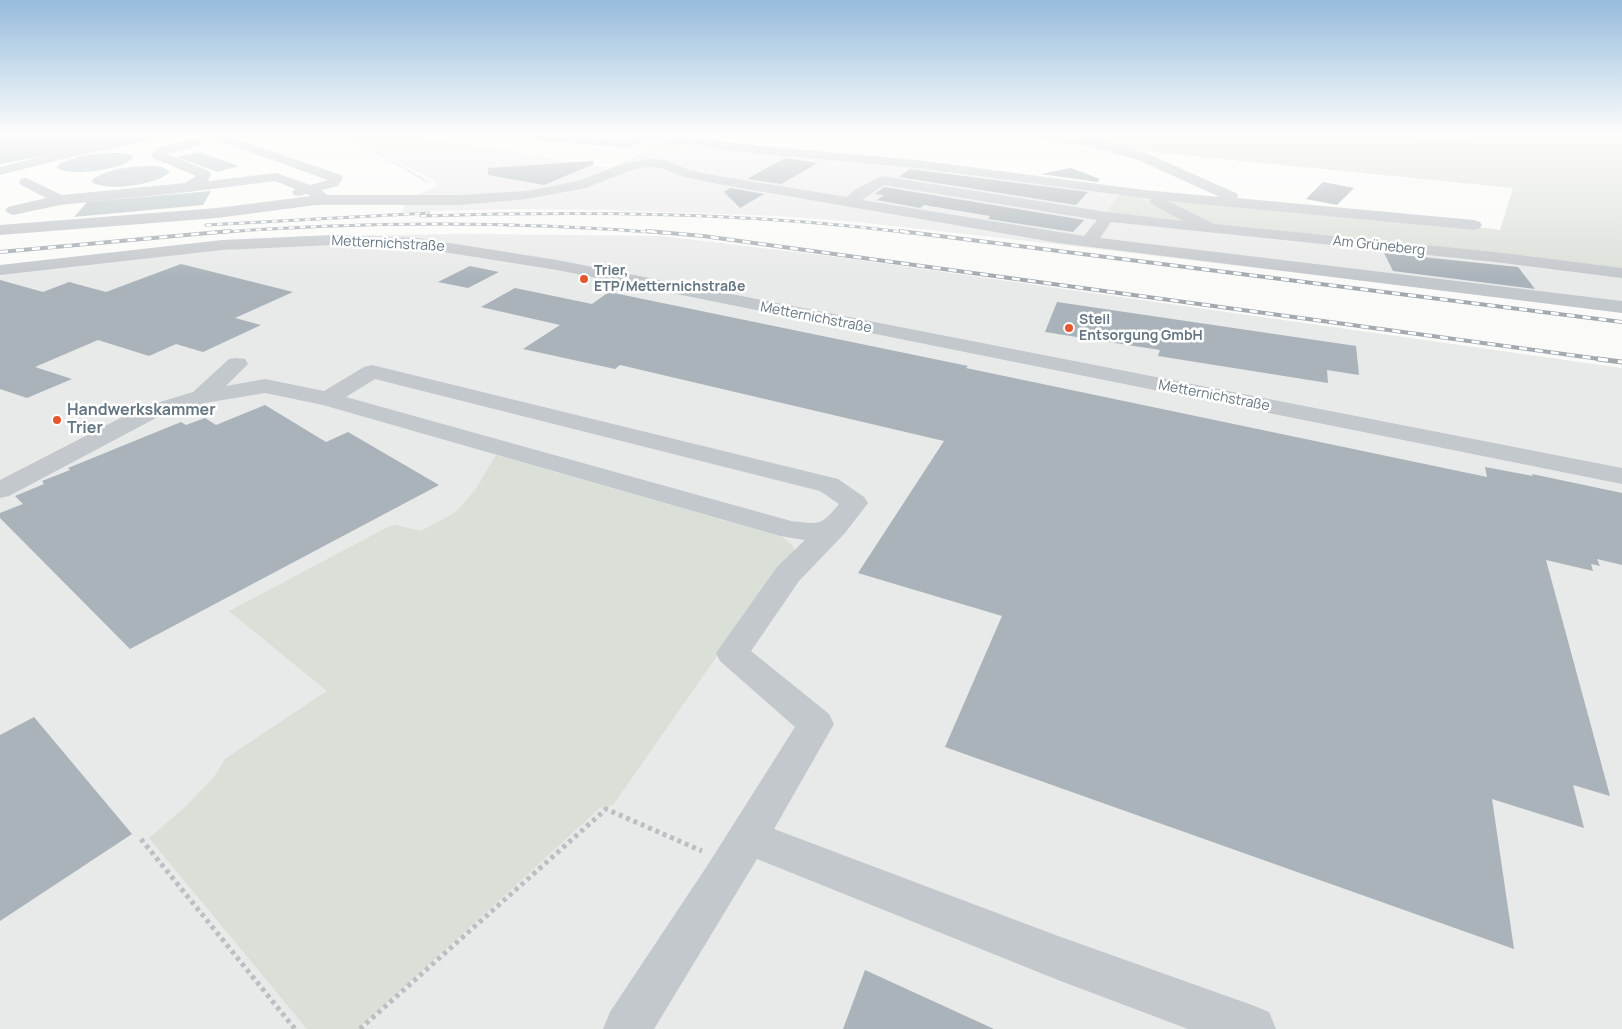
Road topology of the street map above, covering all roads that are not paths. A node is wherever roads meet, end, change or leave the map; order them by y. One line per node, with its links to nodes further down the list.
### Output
1 (28, 183): 16 (street)
2 (196, 183): 12 (street)
3 (228, 183): 12 (street)
4 (288, 183): 14 (street)
5 (331, 183): 14 (street)
6 (589, 183): 14 (street)
7 (746, 183): 15 (street)
8 (877, 183): 15 (street)
9 (900, 183): 20 (street)
10 (1061, 183): 13 (street)
11 (1206, 183): 18 (street)
12 (188, 188): 16 (street)
13 (1144, 194): 18 (street); 23 (street, Am Grüneberg)
14 (313, 195): 17 (street); 24 (street)
15 (856, 197): 25 (street)
16 (60, 200): 19 (street)
17 (234, 204)
18 (1247, 204): 21 (street)
19 (7, 206): 22 (street)
20 (1107, 217): 23 (street); 25 (street)
21 (1474, 225)
22 (0, 226)
23 (1210, 229): 27 (street, Am Grüneberg)
24 (0, 230)
25 (1088, 242): 28 (street)
26 (2, 270): 32 (street, Metternichstraße)
27 (1622, 273)
28 (1622, 307)
29 (238, 364): 30 (street)
30 (201, 397): 31 (street); 33 (street)
31 (328, 399): 34 (street); 34 (street)
32 (1622, 476)
33 (0, 490)
34 (835, 527): 35 (street)
35 (740, 850): 36 (street); 37 (street)
36 (627, 1029)
37 (1252, 1029)

